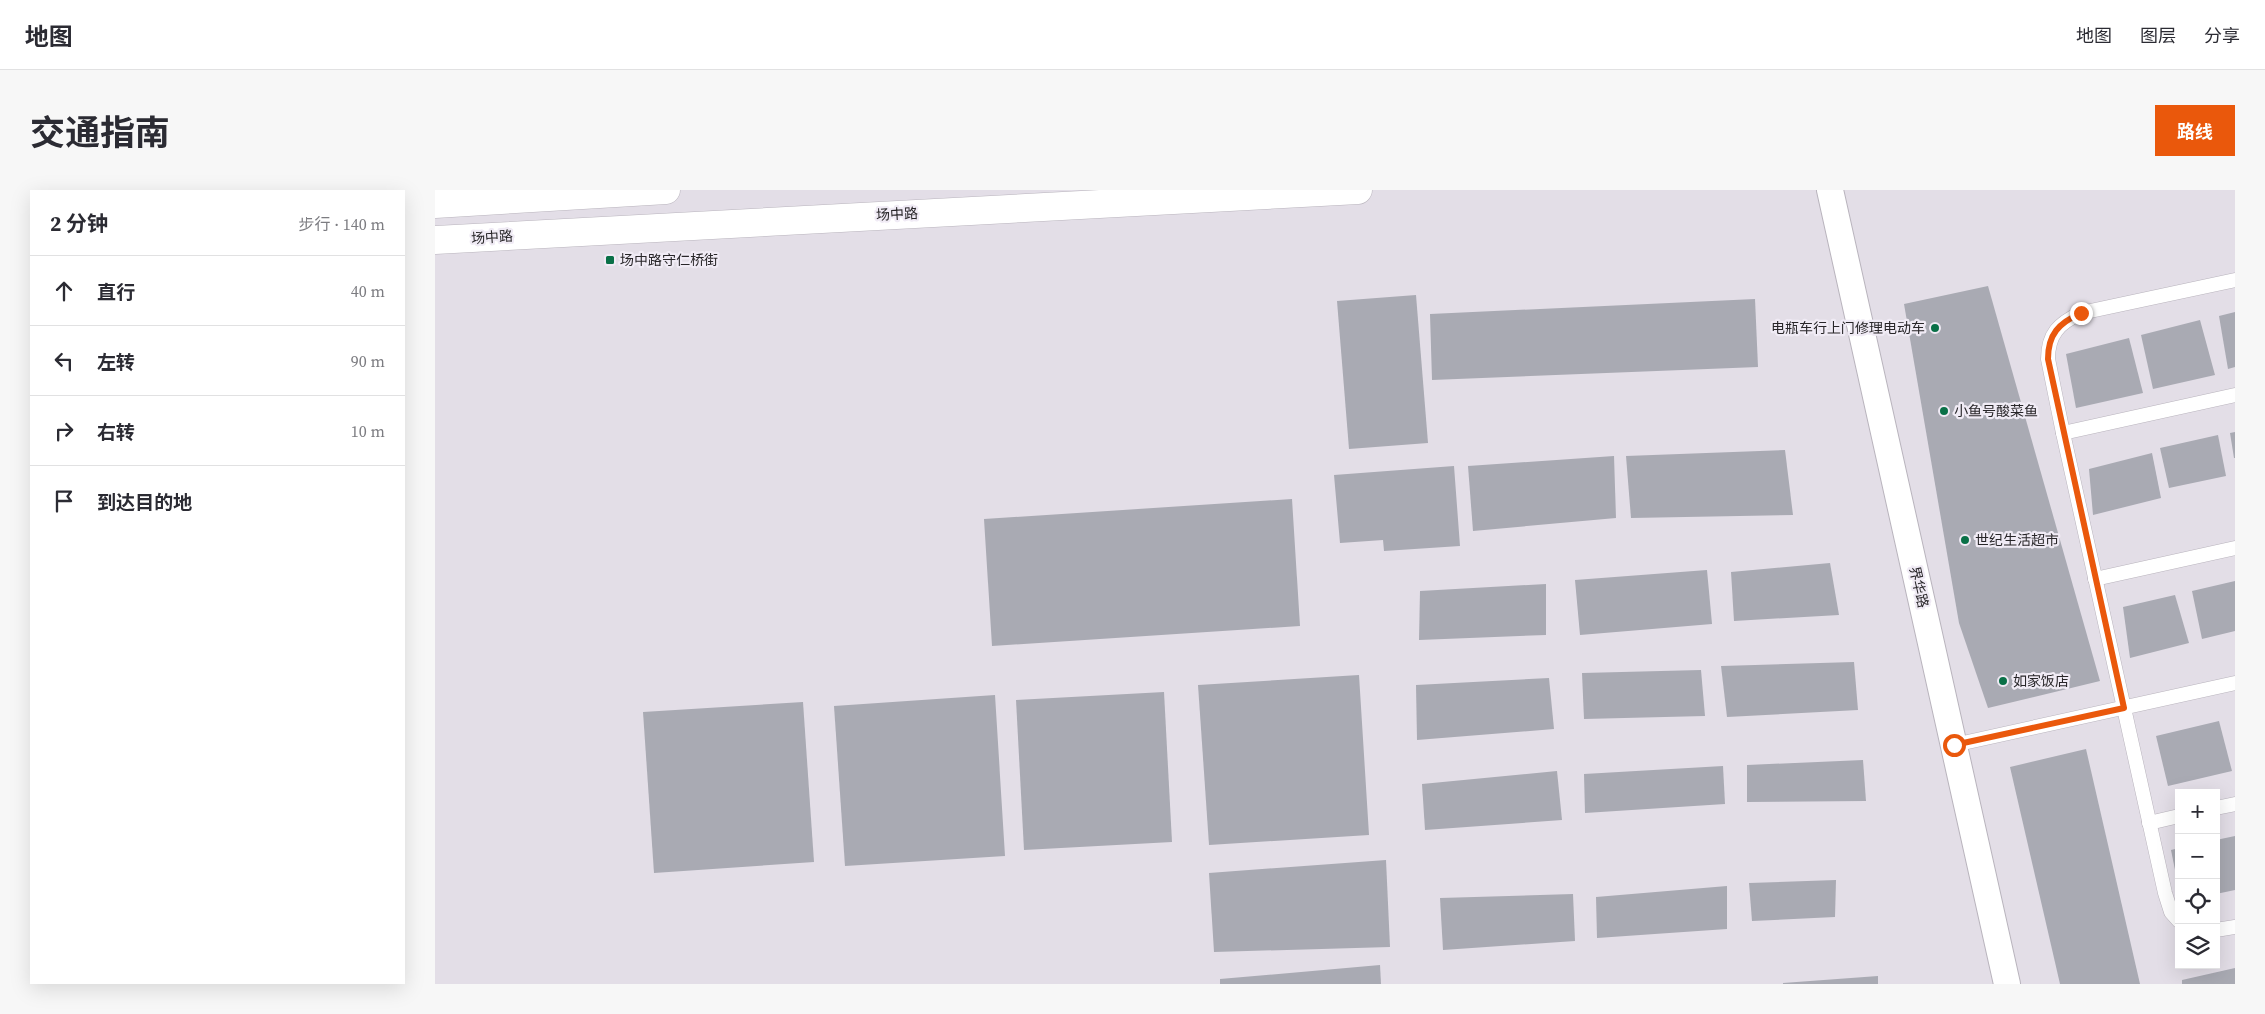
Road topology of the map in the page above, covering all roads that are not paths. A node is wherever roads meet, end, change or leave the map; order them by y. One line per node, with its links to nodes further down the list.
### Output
1 (666, 190): 4 (main road)
2 (1358, 190): 5 (main road, 场中路)
3 (1830, 190): 13 (street, 界华路)
4 (435, 204)
5 (435, 240)
6 (2235, 280): 8 (lane)
7 (2235, 396): 8 (lane)
8 (2063, 434): 10 (lane)
9 (2235, 548): 10 (lane)
10 (2095, 579): 12 (lane)
11 (2235, 683): 12 (lane)
12 (2124, 708): 13 (lane); 17 (lane)
13 (1954, 745): 21 (street, 界华路)
14 (2235, 804): 15 (lane)
15 (2220, 807)
16 (2175, 817): 17 (lane)
17 (2149, 823): 18 (lane)
18 (2175, 915)
19 (2235, 927): 20 (lane)
20 (2220, 929)
21 (2007, 984)

